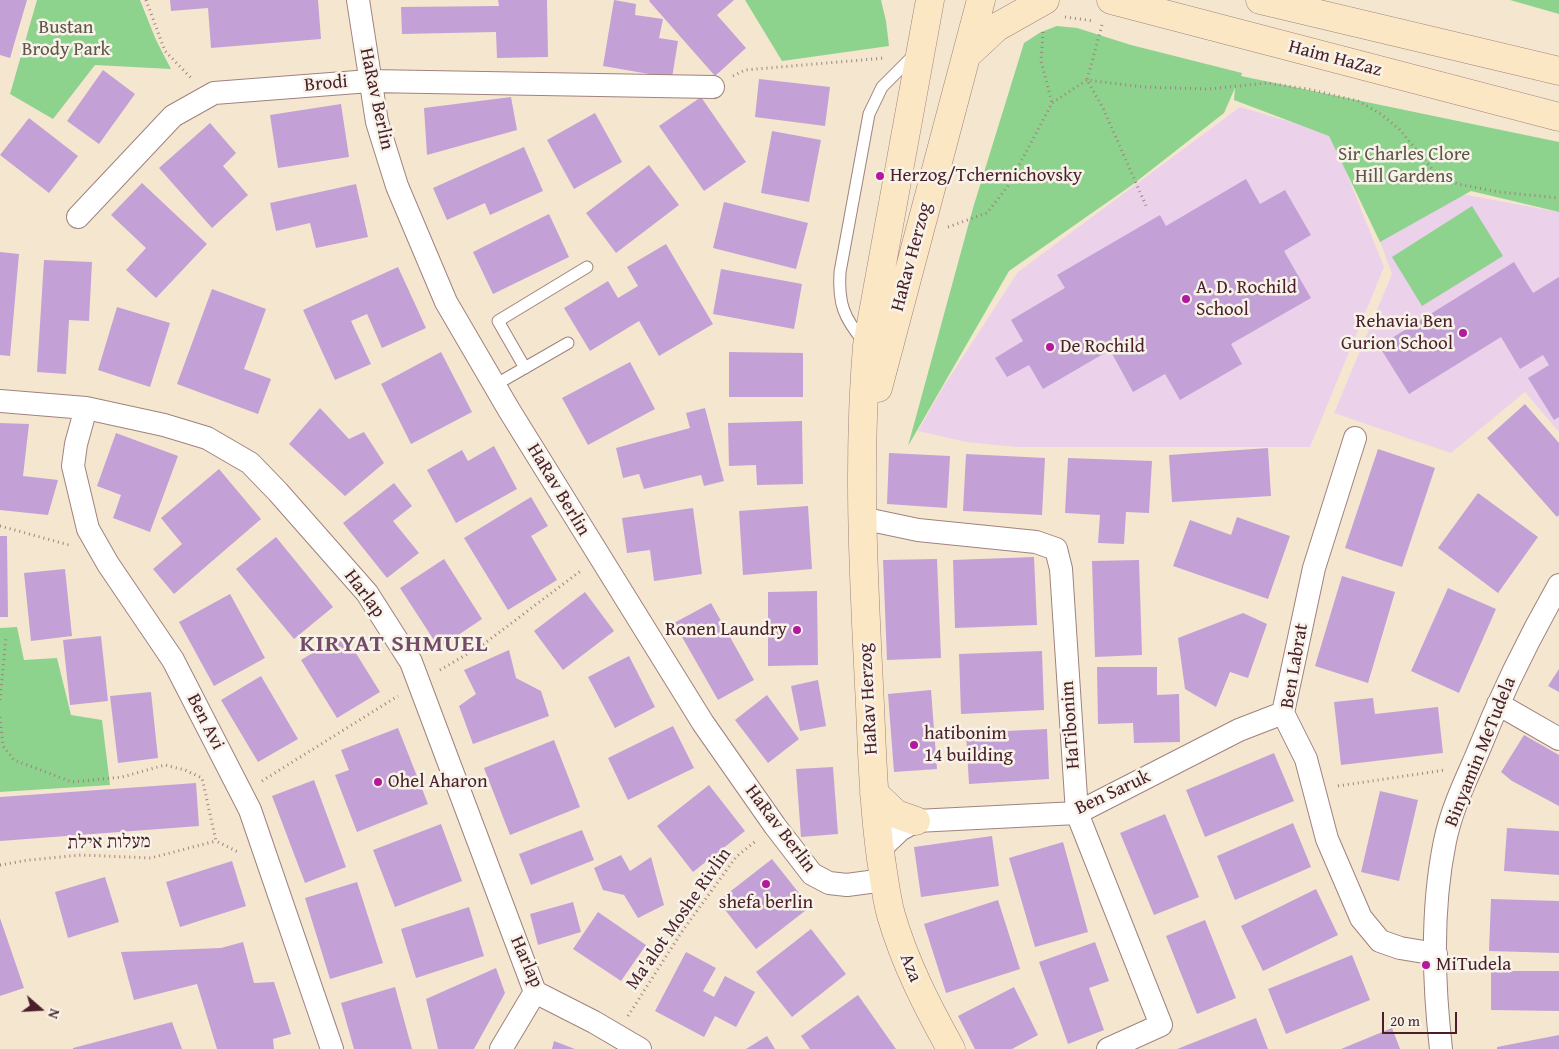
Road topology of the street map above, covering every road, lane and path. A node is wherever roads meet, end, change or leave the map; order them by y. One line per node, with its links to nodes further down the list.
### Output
1 (146, 0): 15 (path)
2 (358, 0): 12 (street, HaRav Berlin)
3 (981, 0): 9 (street, HaRav Herzog)
4 (1260, 0): 11 (street, Haim HaZaz)
5 (1051, 10): 6 (street); 7 (path)
6 (1017, 14): 9 (street); 16 (path)
7 (1106, 14): 13 (path); 17 (street, Haim HaZaz)
8 (923, 19): 10 (lane); 24 (street, HaRav Herzog)
9 (967, 55): 21 (street, HaRav Herzog)
10 (898, 70): 14 (path); 24 (lane)
11 (1559, 71)
12 (370, 80): 14 (street, Brodi); 15 (street, Brodi); 26 (street, HaRav Berlin)
13 (1087, 80): 16 (path); 18 (path); 19 (path)
14 (713, 87)
15 (214, 93): 20 (street, Brodi)
16 (1052, 103): 21 (path)
17 (1559, 117)
18 (1559, 198)
19 (1147, 208)
20 (78, 217)
21 (918, 233): 30 (street, HaRav Herzog)
22 (587, 267): 25 (lane)
23 (568, 343): 25 (lane)
24 (867, 346): 30 (street, HaRav Herzog)
25 (525, 368): 26 (lane)
26 (495, 385): 46 (street, HaRav Berlin)
27 (0, 400): 28 (street, Harlap)
28 (86, 408): 32 (street, Ben Avi); 53 (street, Harlap)
29 (1355, 438): 37 (street, Ben Labrat)
30 (861, 518): 43 (street, HaRav Herzog); 44 (street, HaTibonim)
31 (0, 526): 32 (path)
32 (99, 548): 49 (street, Ben Avi)
33 (1559, 585): 36 (street, Binyamin MeTudela)
34 (6, 636): 35 (path)
35 (0, 700)
36 (1498, 704): 40 (street); 41 (street, Binyamin MeTudela)
37 (1283, 713): 42 (street, Ben Labrat); 44 (street, Ben Saruk)
38 (0, 717): 39 (path)
39 (0, 726): 47 (path)
40 (1559, 739)
41 (1472, 766): 42 (path); 52 (street, Binyamin MeTudela)
42 (1315, 791): 52 (street, Ben Labrat)
43 (874, 793): 45 (street); 48 (street, HaRav Herzog)
44 (1077, 813): 45 (street, Ben Saruk); 59 (street, HaTibonim)
45 (916, 821): 48 (street)
46 (775, 826): 51 (street, HaRav Berlin); 54 (path, Ma'alot Moshe Rivlin)
47 (216, 840): 49 (path); 50 (path, מעלות אילת)
48 (880, 849): 51 (street, HaRav Herzog)
49 (265, 852): 55 (street, Ben Avi)
50 (0, 865)
51 (884, 880): 58 (street, Aza)
52 (1436, 954): 60 (street, Binyamin MeTudela)
53 (535, 992): 54 (street, Harlap); 56 (street)
54 (616, 1036): 57 (street, Harlap)
55 (332, 1049)
56 (500, 1049)
57 (640, 1049)
58 (951, 1049)
59 (1108, 1049)
60 (1441, 1049)

